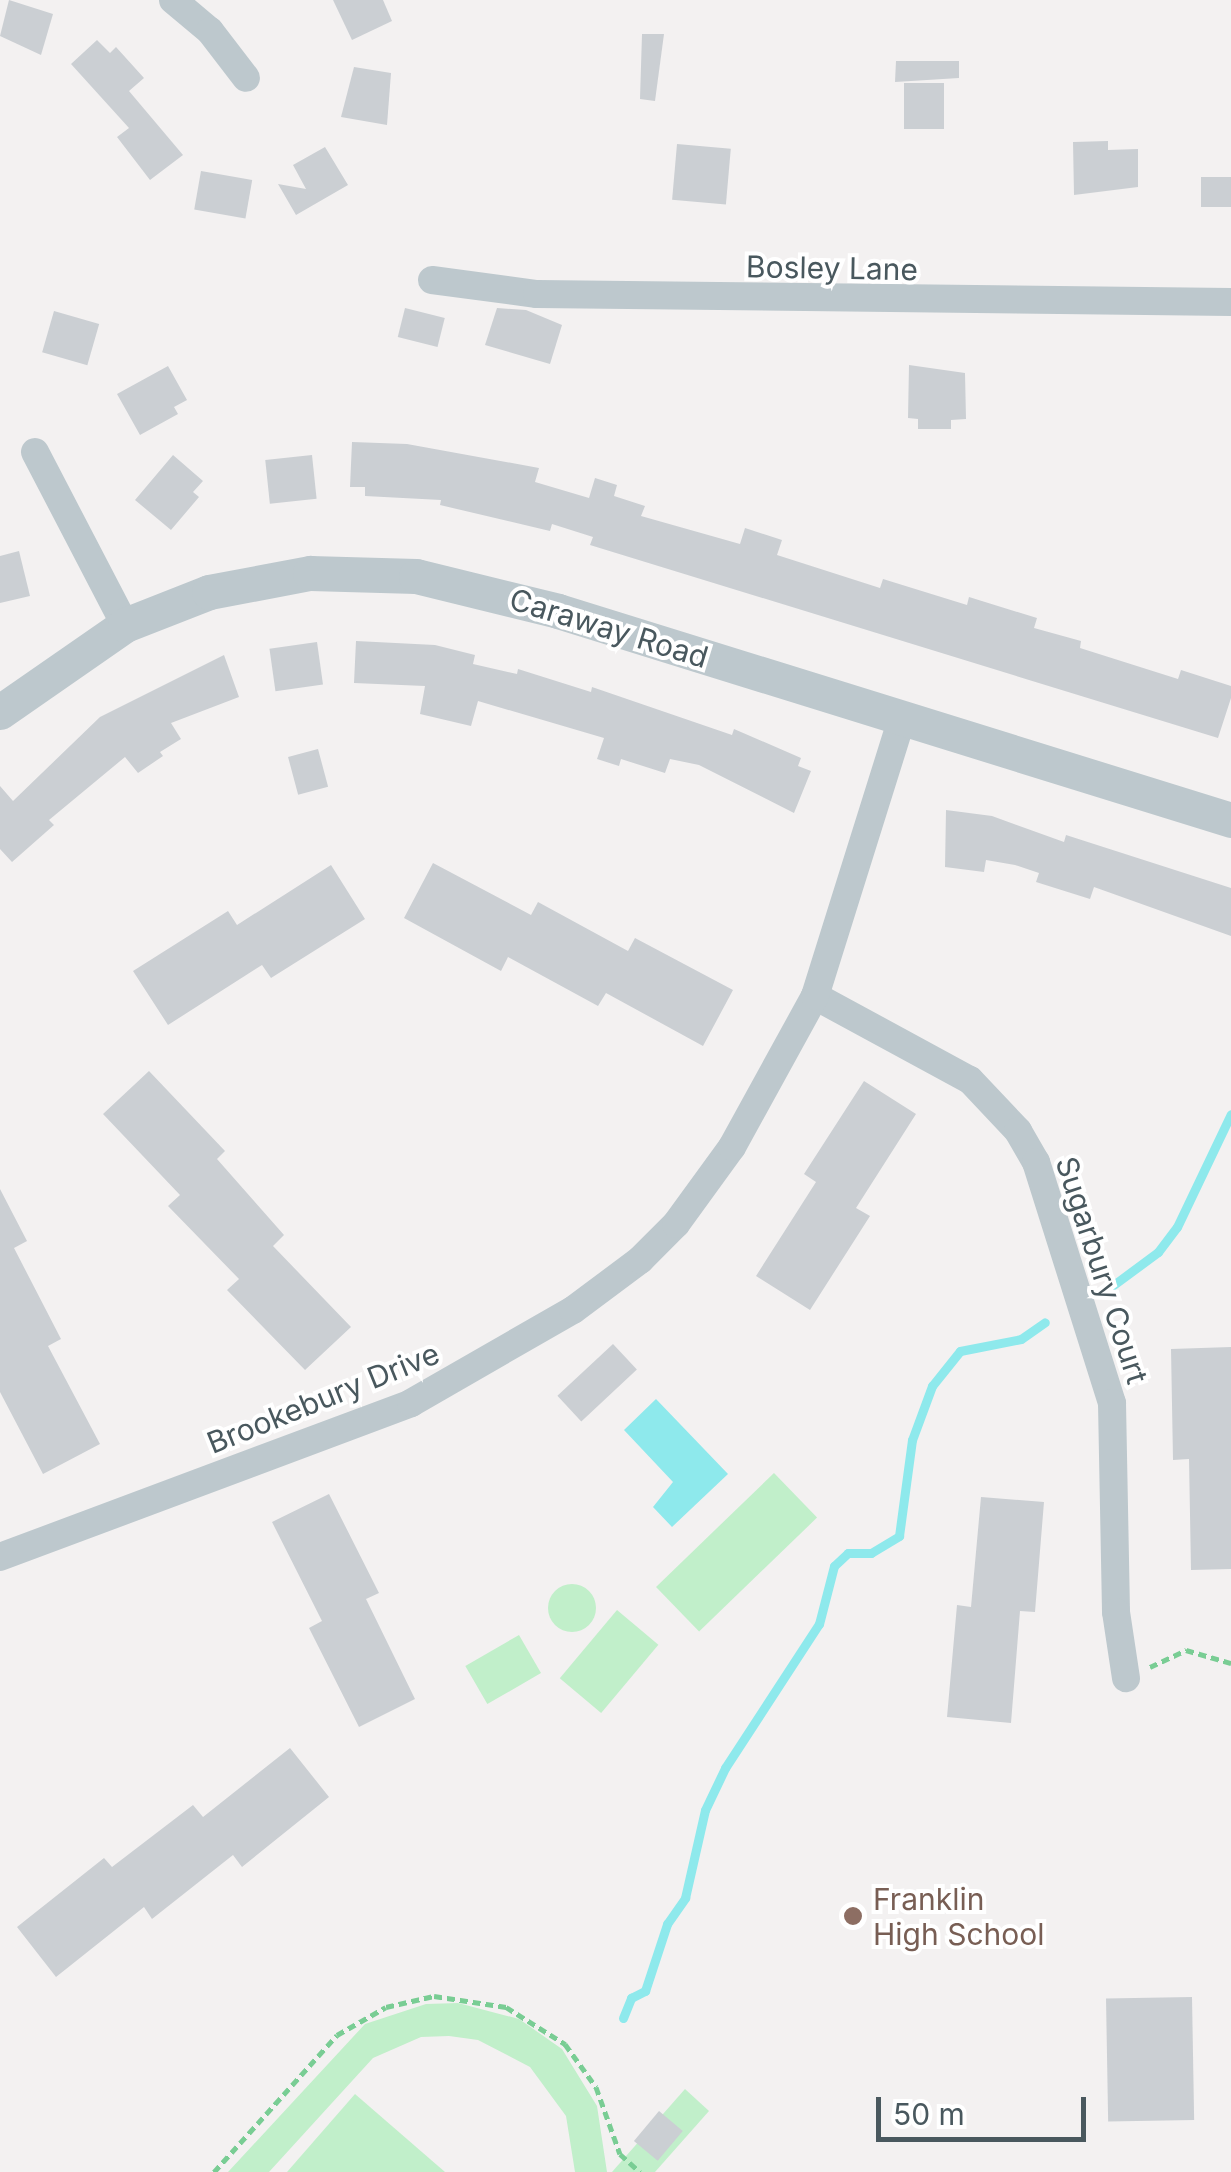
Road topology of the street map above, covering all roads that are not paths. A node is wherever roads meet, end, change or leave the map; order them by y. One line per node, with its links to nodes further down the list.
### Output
1 (173, 0): 2 (street)
2 (246, 78)
3 (432, 280): 4 (street, Bosley Lane)
4 (1231, 302)
5 (35, 452): 6 (street)
6 (125, 625): 7 (street, Caraway Road); 8 (street, Caraway Road)
7 (0, 712)
8 (902, 718): 9 (street, Caraway Road); 10 (street, Brookebury Drive)
9 (1231, 820)
10 (815, 996): 11 (street, Brookebury Drive); 12 (street, Sugarbury Court)
11 (0, 1557)
12 (1126, 1678)

